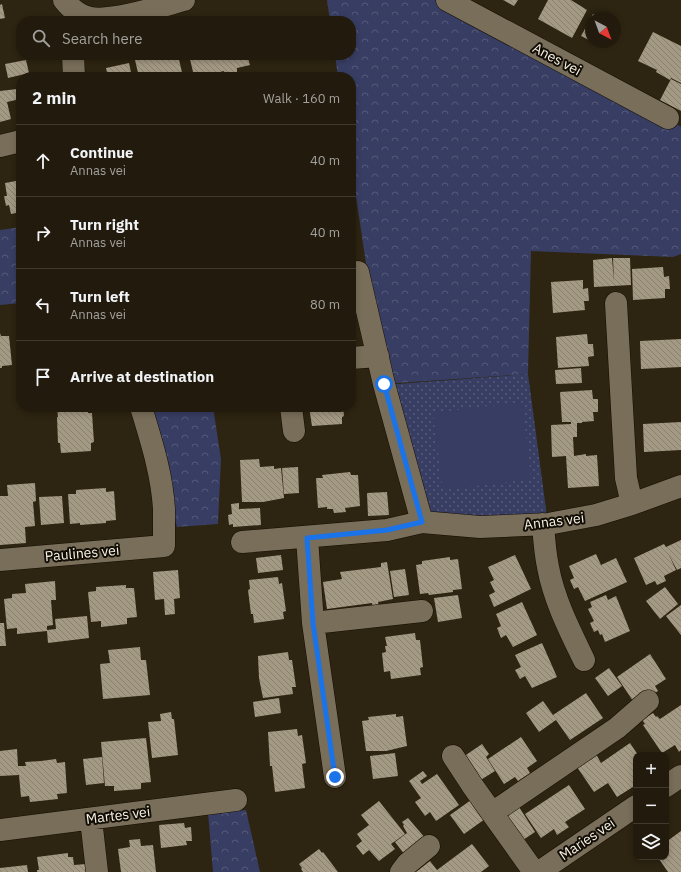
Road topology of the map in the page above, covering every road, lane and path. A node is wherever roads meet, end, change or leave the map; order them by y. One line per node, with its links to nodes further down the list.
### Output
1 (64, 0): 4 (street)
2 (184, 0): 5 (street)
3 (447, 0): 8 (street, Anes vei)
4 (80, 16)
5 (117, 16)
6 (73, 60): 7 (street)
7 (74, 72)
8 (668, 118)
9 (16, 142): 10 (street)
10 (0, 146)
11 (358, 272): 13 (street)
12 (616, 303): 19 (street)
13 (378, 356): 14 (street); 20 (street)
14 (356, 358)
15 (143, 412): 24 (street, Paulines vei)
16 (292, 412): 17 (street)
17 (294, 432)
18 (680, 490): 19 (street, Annas vei)
19 (632, 504): 21 (street, Annas vei)
20 (422, 522): 21 (street, Annas vei); 22 (street, Annas vei)
21 (543, 524): 27 (street)
22 (307, 538): 23 (street, Annas vei); 26 (street)
23 (242, 542)
24 (0, 560)
25 (422, 611): 26 (street)
26 (313, 623): 31 (street)
27 (584, 660)
28 (648, 701): 35 (street)
29 (453, 756): 35 (street)
30 (681, 776): 32 (street)
31 (335, 777)
32 (669, 784)
33 (236, 800): 36 (street, Martes vei)
34 (633, 808): 42 (street, Maries vei)
35 (492, 813): 41 (street)
36 (91, 819): 37 (street, Martes vei); 39 (street)
37 (0, 830)
38 (429, 846): 40 (street)
39 (97, 872)
40 (401, 872)
41 (534, 872)
42 (539, 872)

